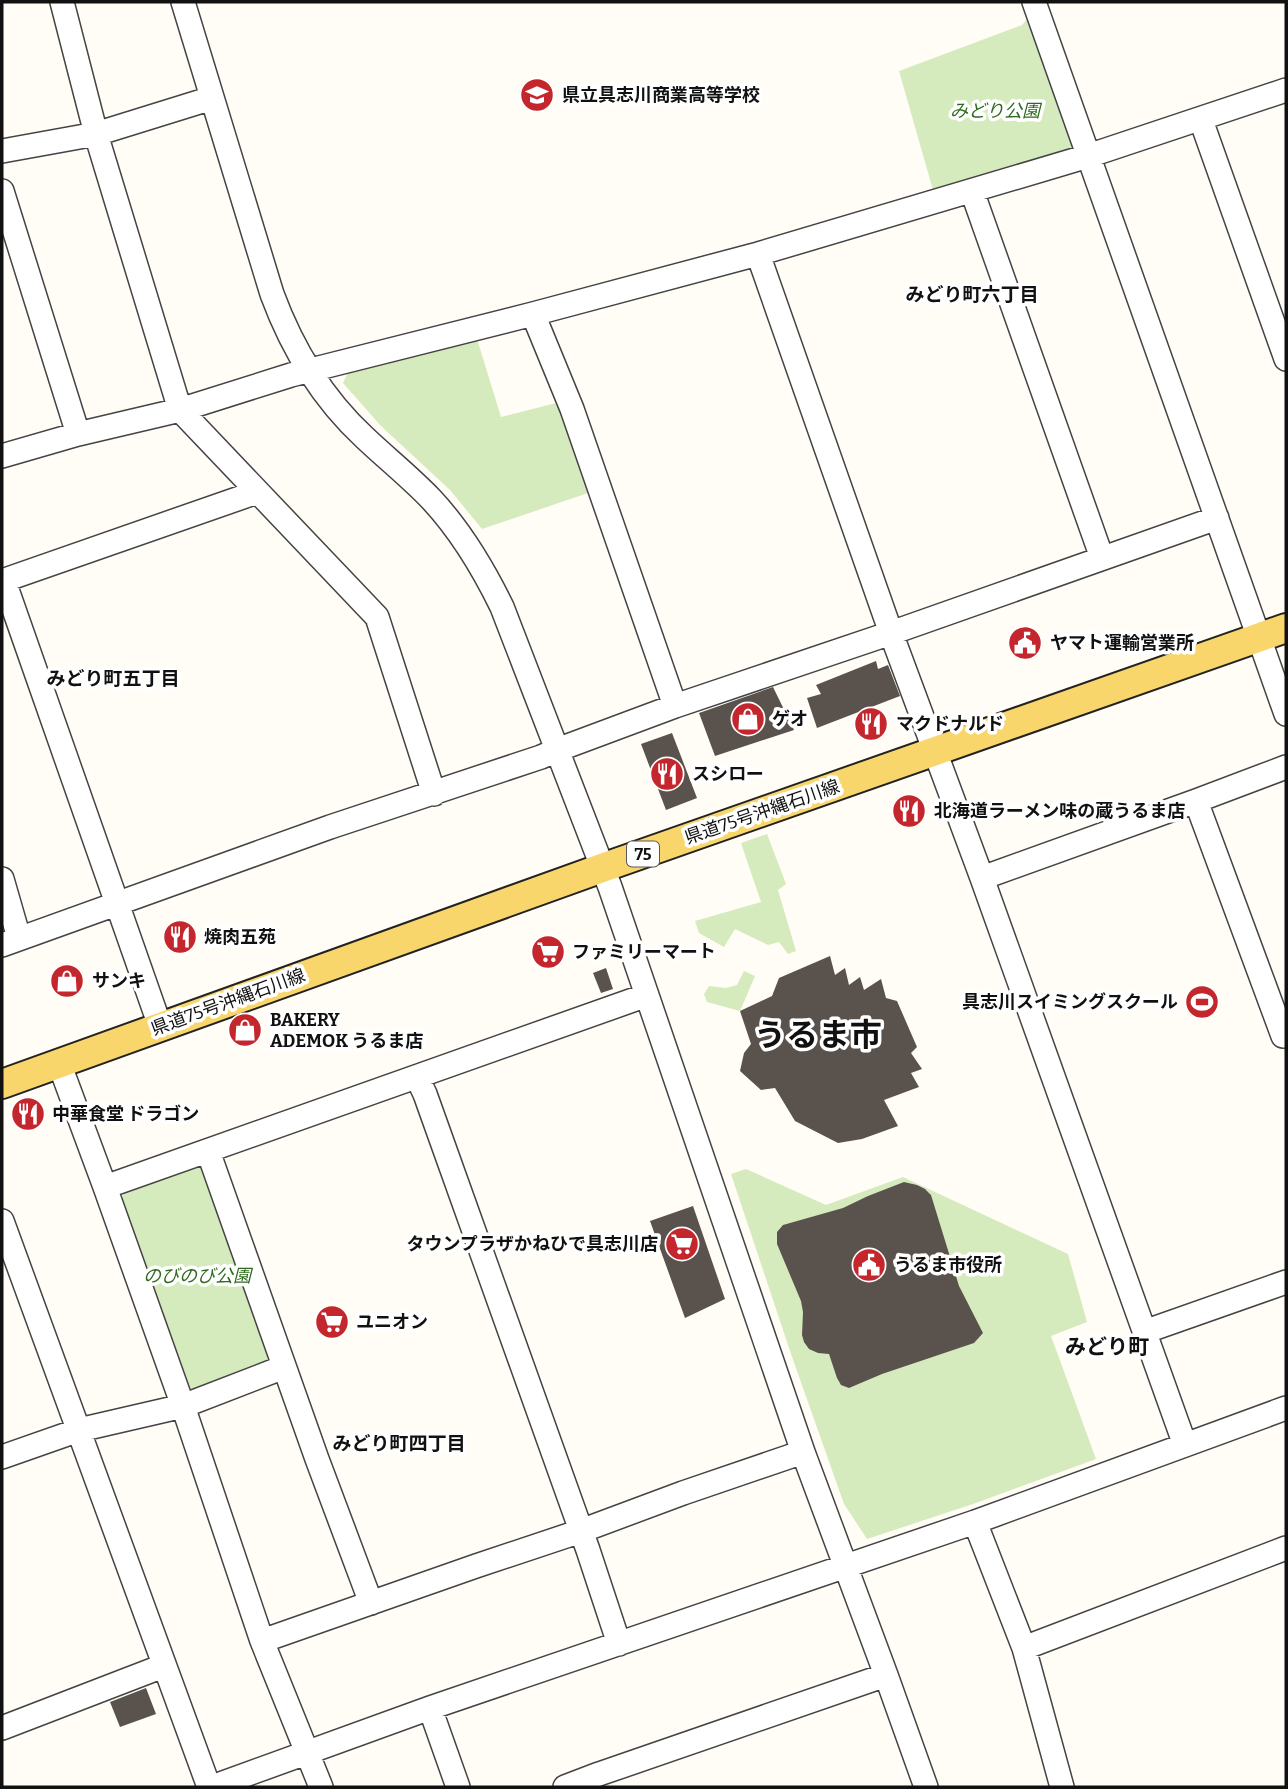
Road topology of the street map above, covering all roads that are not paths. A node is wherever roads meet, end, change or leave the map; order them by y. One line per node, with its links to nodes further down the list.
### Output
1 (62, 2): 7 (street)
2 (183, 2): 5 (street)
3 (1034, 2): 9 (street)
4 (1286, 90): 6 (street)
5 (212, 98): 7 (street); 15 (street)
6 (1200, 120): 9 (street); 14 (street)
7 (96, 134): 8 (street); 16 (street)
8 (2, 151)
9 (1088, 156): 11 (street); 20 (street)
10 (2, 191): 17 (street)
11 (972, 191): 12 (street); 21 (street)
12 (758, 254): 13 (street); 24 (street)
13 (533, 314): 15 (street); 26 (street)
14 (1286, 359)
15 (308, 371): 16 (street); 28 (street)
16 (180, 410): 17 (street); 19 (street)
17 (78, 433): 18 (street)
18 (2, 457)
19 (257, 492): 22 (street); 31 (street)
20 (1217, 518): 21 (street); 25 (street)
21 (1102, 558): 24 (street)
22 (3, 581): 36 (street)
23 (1286, 628): 25 (main road, 県道75号沖縄石川線 / 75)
24 (891, 633): 26 (street); 29 (street)
25 (1259, 638): 27 (street); 29 (main road, 県道75号沖縄石川線 / 75)
26 (675, 706): 28 (street)
27 (1286, 714)
28 (557, 750): 31 (street); 33 (street)
29 (935, 751): 33 (main road, 県道75号沖縄石川線 / 75); 34 (street)
30 (1286, 767): 32 (street)
31 (434, 794): 36 (street)
32 (1196, 802): 34 (street); 40 (street)
33 (602, 869): 38 (street); 39 (main road, 県道75号沖縄石川線 / 75)
34 (982, 878): 48 (street)
35 (2, 879): 37 (street)
36 (115, 903): 37 (street); 39 (street)
37 (10, 941)
38 (647, 995): 42 (street); 54 (street)
39 (160, 1026): 41 (main road, 県道75号沖縄石川線 / 75)
40 (1286, 1035)
41 (59, 1063): 43 (main road, 県道75号沖縄石川線 / 75); 45 (street)
42 (417, 1077): 44 (street); 57 (street)
43 (2, 1084)
44 (208, 1151): 45 (street); 49 (street)
45 (105, 1186): 50 (street)
46 (2, 1221): 52 (street)
47 (1286, 1282): 48 (street)
48 (1144, 1332): 53 (street)
49 (284, 1367): 50 (street); 60 (street)
50 (183, 1406): 52 (street); 61 (street)
51 (1286, 1408): 53 (street)
52 (79, 1430): 55 (street); 64 (street)
53 (1185, 1445): 56 (street)
54 (803, 1452): 57 (street); 59 (street)
55 (2, 1457)
56 (975, 1522): 59 (street); 63 (street)
57 (581, 1531): 60 (street); 62 (street)
58 (1286, 1548): 63 (street)
59 (845, 1567): 62 (street); 65 (street)
60 (371, 1603): 61 (street)
61 (262, 1641): 68 (street)
62 (619, 1644): 66 (street)
63 (1024, 1647): 74 (street)
64 (163, 1666): 67 (street); 69 (street)
65 (887, 1675): 72 (street); 73 (street)
66 (430, 1708): 68 (street); 71 (street)
67 (2, 1728)
68 (308, 1752): 69 (street); 70 (street)
69 (210, 1787)
70 (321, 1787)
71 (458, 1787)
72 (565, 1787)
73 (925, 1787)
74 (1062, 1787)

